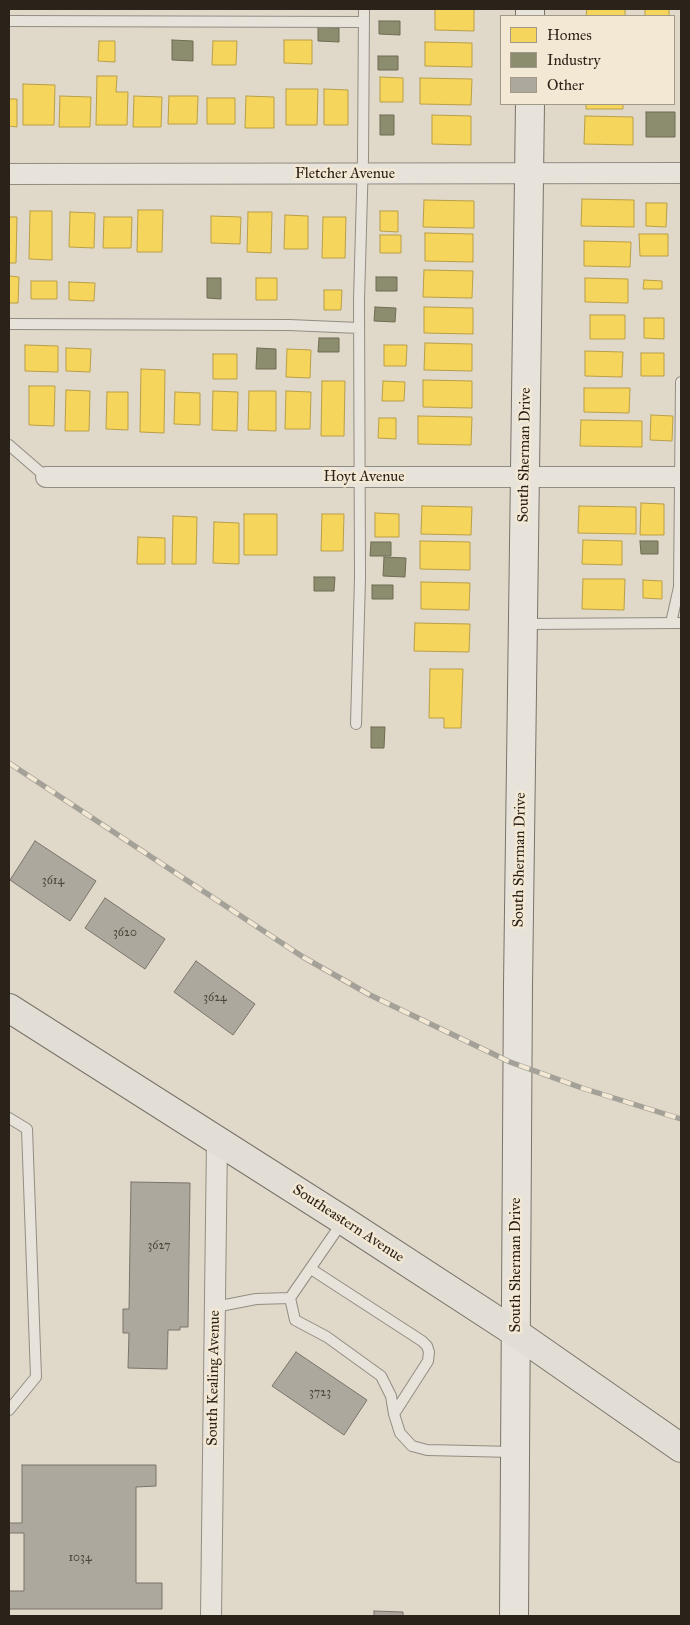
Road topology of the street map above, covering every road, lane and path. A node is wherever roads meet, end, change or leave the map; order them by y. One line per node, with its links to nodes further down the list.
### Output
1 (364, 9): 3 (lane)
2 (9, 21): 3 (lane)
3 (364, 22): 7 (lane)
4 (530, 105): 8 (main road, South Sherman Drive)
5 (681, 173): 8 (street, Fletcher Avenue)
6 (9, 174): 7 (street, Fletcher Avenue)
7 (363, 174): 8 (street, Fletcher Avenue); 10 (lane)
8 (529, 174): 15 (main road, South Sherman Drive)
9 (9, 324): 10 (lane)
10 (359, 328): 14 (lane)
11 (681, 382): 16 (lane)
12 (9, 445): 13 (lane)
13 (46, 477): 14 (street, Hoyt Avenue)
14 (360, 477): 15 (street, Hoyt Avenue); 19 (lane)
15 (525, 477): 16 (street, Hoyt Avenue); 18 (main road, South Sherman Drive)
16 (680, 477): 17 (lane)
17 (676, 623): 18 (lane)
18 (524, 624): 27 (main road, South Sherman Drive)
19 (356, 724)
20 (9, 1008): 22 (main road, Southeastern Avenue)
21 (9, 1118): 28 (lane)
22 (217, 1140): 23 (main road, Southeastern Avenue); 26 (street, South Kealing Avenue)
23 (344, 1220): 24 (lane); 27 (main road, Southeastern Avenue)
24 (311, 1269): 25 (lane); 29 (lane)
25 (290, 1298): 26 (lane); 29 (lane)
26 (215, 1307): 32 (street, South Kealing Avenue)
27 (516, 1333): 30 (main road, Southeastern Avenue); 31 (main road, South Sherman Drive)
28 (9, 1410)
29 (394, 1414): 31 (lane)
30 (681, 1448)
31 (516, 1452): 33 (main road, South Sherman Drive)
32 (212, 1616)
33 (514, 1616)

